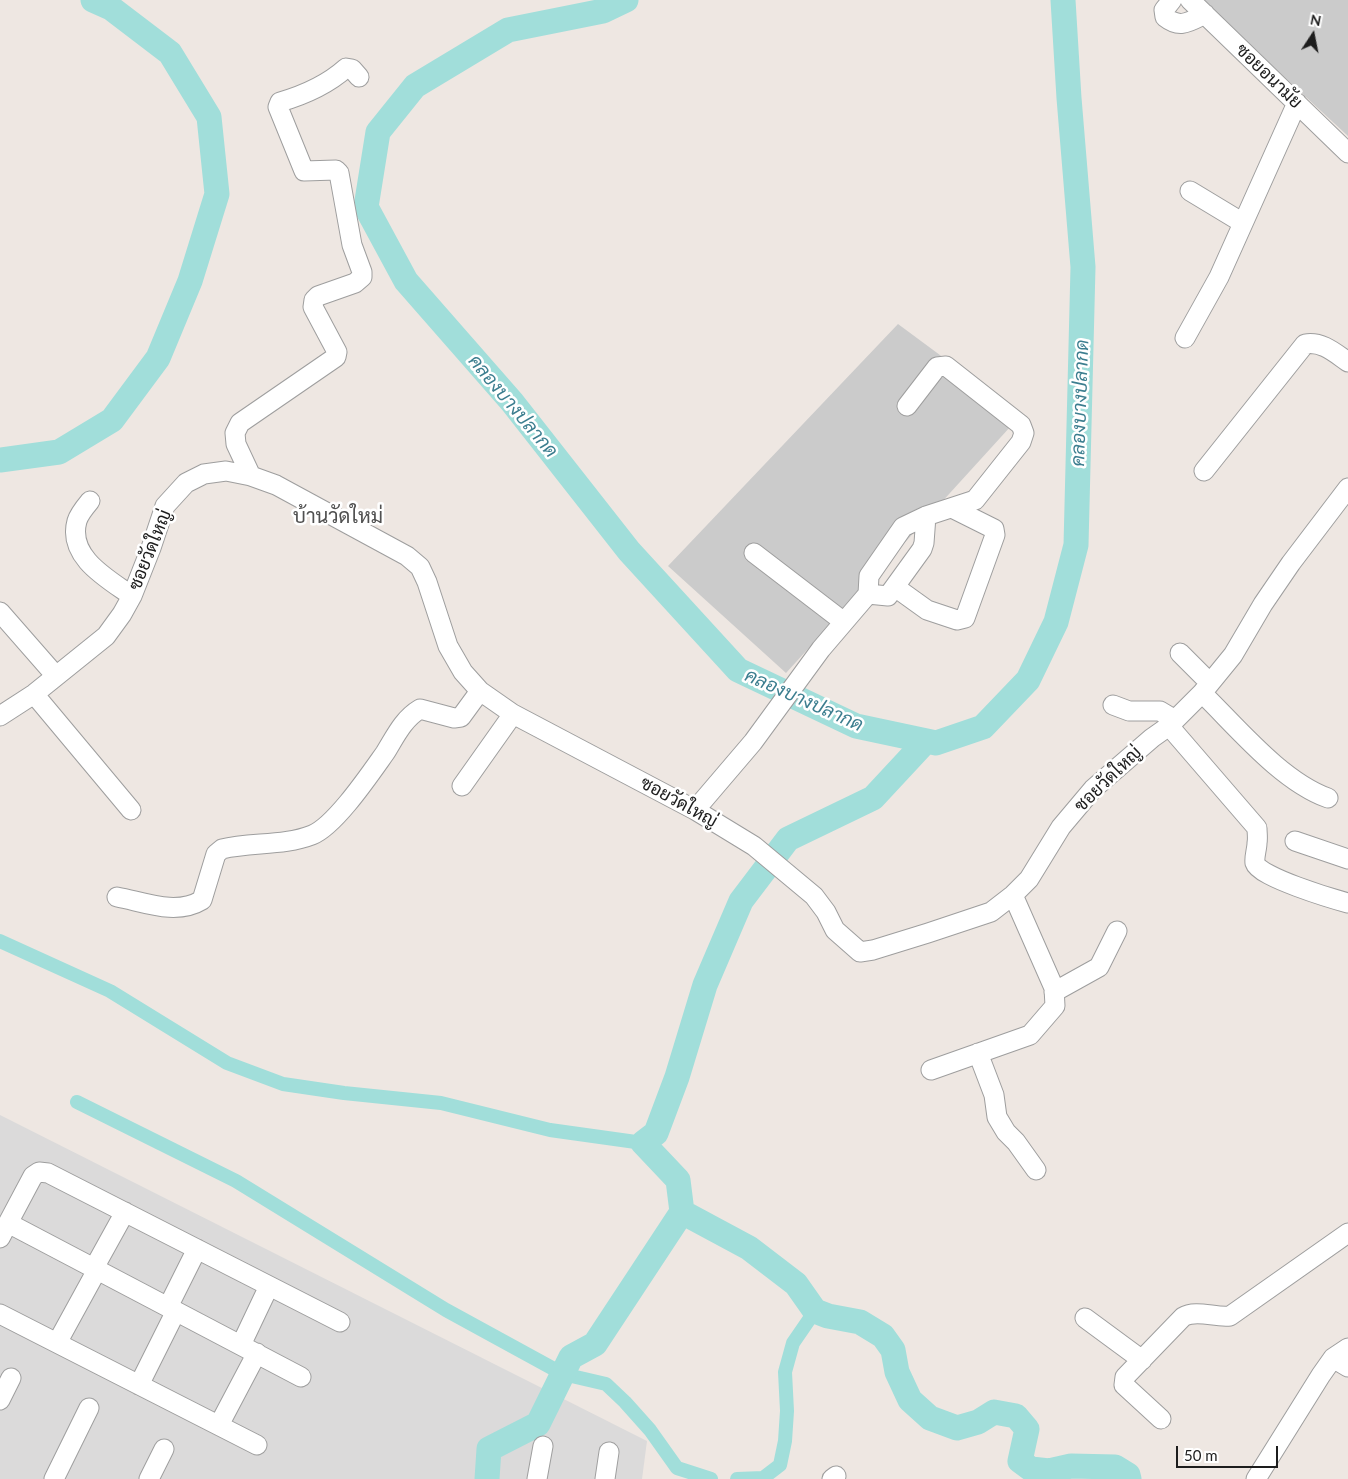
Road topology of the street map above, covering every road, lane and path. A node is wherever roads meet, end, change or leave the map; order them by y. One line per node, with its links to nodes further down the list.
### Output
1 (1172, 0): 3 (street)
2 (1190, 0): 3 (street, ซอยอนามัย)
3 (1205, 14): 5 (street, ซอยอนามัย)
4 (359, 77): 13 (street)
5 (1297, 103): 6 (street, ซอยอนามัย); 8 (street)
6 (1348, 153)
7 (1190, 191): 8 (street)
8 (1243, 223): 9 (street)
9 (1185, 338)
10 (1348, 362): 12 (street)
11 (907, 406): 16 (street)
12 (1204, 471)
13 (251, 476): 21 (street, ซอยวัดใหญ่); 27 (street, ซอยวัดใหญ่)
14 (1348, 488): 26 (street, ซอยวัดใหญ่)
15 (90, 501): 21 (street)
16 (952, 508): 17 (street); 19 (street)
17 (926, 516): 19 (street); 20 (street)
18 (754, 553): 23 (street)
19 (894, 587): 20 (street)
20 (868, 594): 23 (street)
21 (132, 596): 25 (street, ซอยวัดใหญ่)
22 (0, 612): 25 (street)
23 (844, 622): 36 (street)
24 (1180, 653): 26 (street)
25 (56, 676): 28 (street, ซอยวัดใหญ่)
26 (1206, 688): 32 (street, ซอยวัดใหญ่); 34 (street)
27 (480, 691): 30 (street, ซอยวัดใหญ่); 40 (street)
28 (34, 694): 31 (street, ซอยวัดใหญ่); 35 (street)
29 (1113, 705): 32 (street)
30 (513, 714): 33 (street); 36 (street, ซอยวัดใหญ่)
31 (0, 716)
32 (1172, 723): 39 (street, ซอยวัดใหญ่); 41 (street)
33 (462, 786)
34 (1328, 798)
35 (131, 810)
36 (695, 810): 39 (street, ซอยวัดใหญ่)
37 (1295, 841): 38 (street)
38 (1348, 859)
39 (1013, 895): 43 (street)
40 (117, 897)
41 (1348, 902)
42 (1117, 931): 43 (street)
43 (1054, 992): 44 (street)
44 (978, 1053): 45 (street); 46 (street)
45 (931, 1070)
46 (1036, 1170)
47 (125, 1212): 48 (street); 50 (street); 51 (street)
48 (4, 1230): 51 (street)
49 (1348, 1233): 60 (street)
50 (197, 1249): 52 (street); 53 (street)
51 (95, 1269): 53 (street); 57 (street)
52 (269, 1286): 56 (street); 58 (street)
53 (172, 1309): 58 (street); 63 (street)
54 (0, 1314): 57 (street)
55 (1085, 1318): 60 (street)
56 (340, 1322)
57 (57, 1343): 63 (street)
58 (249, 1349): 61 (street); 67 (street)
59 (1343, 1358): 76 (street)
60 (1142, 1360): 66 (street)
61 (302, 1376)
62 (10, 1378): 64 (street)
63 (139, 1385): 67 (street)
64 (0, 1400)
65 (89, 1408): 72 (street)
66 (1161, 1419)
67 (220, 1426): 68 (street)
68 (257, 1445)
69 (543, 1446): 74 (street)
70 (164, 1449): 73 (street)
71 (610, 1452): 75 (street)
72 (54, 1479)
73 (149, 1479)
74 (537, 1479)
75 (605, 1479)
76 (1256, 1479)

